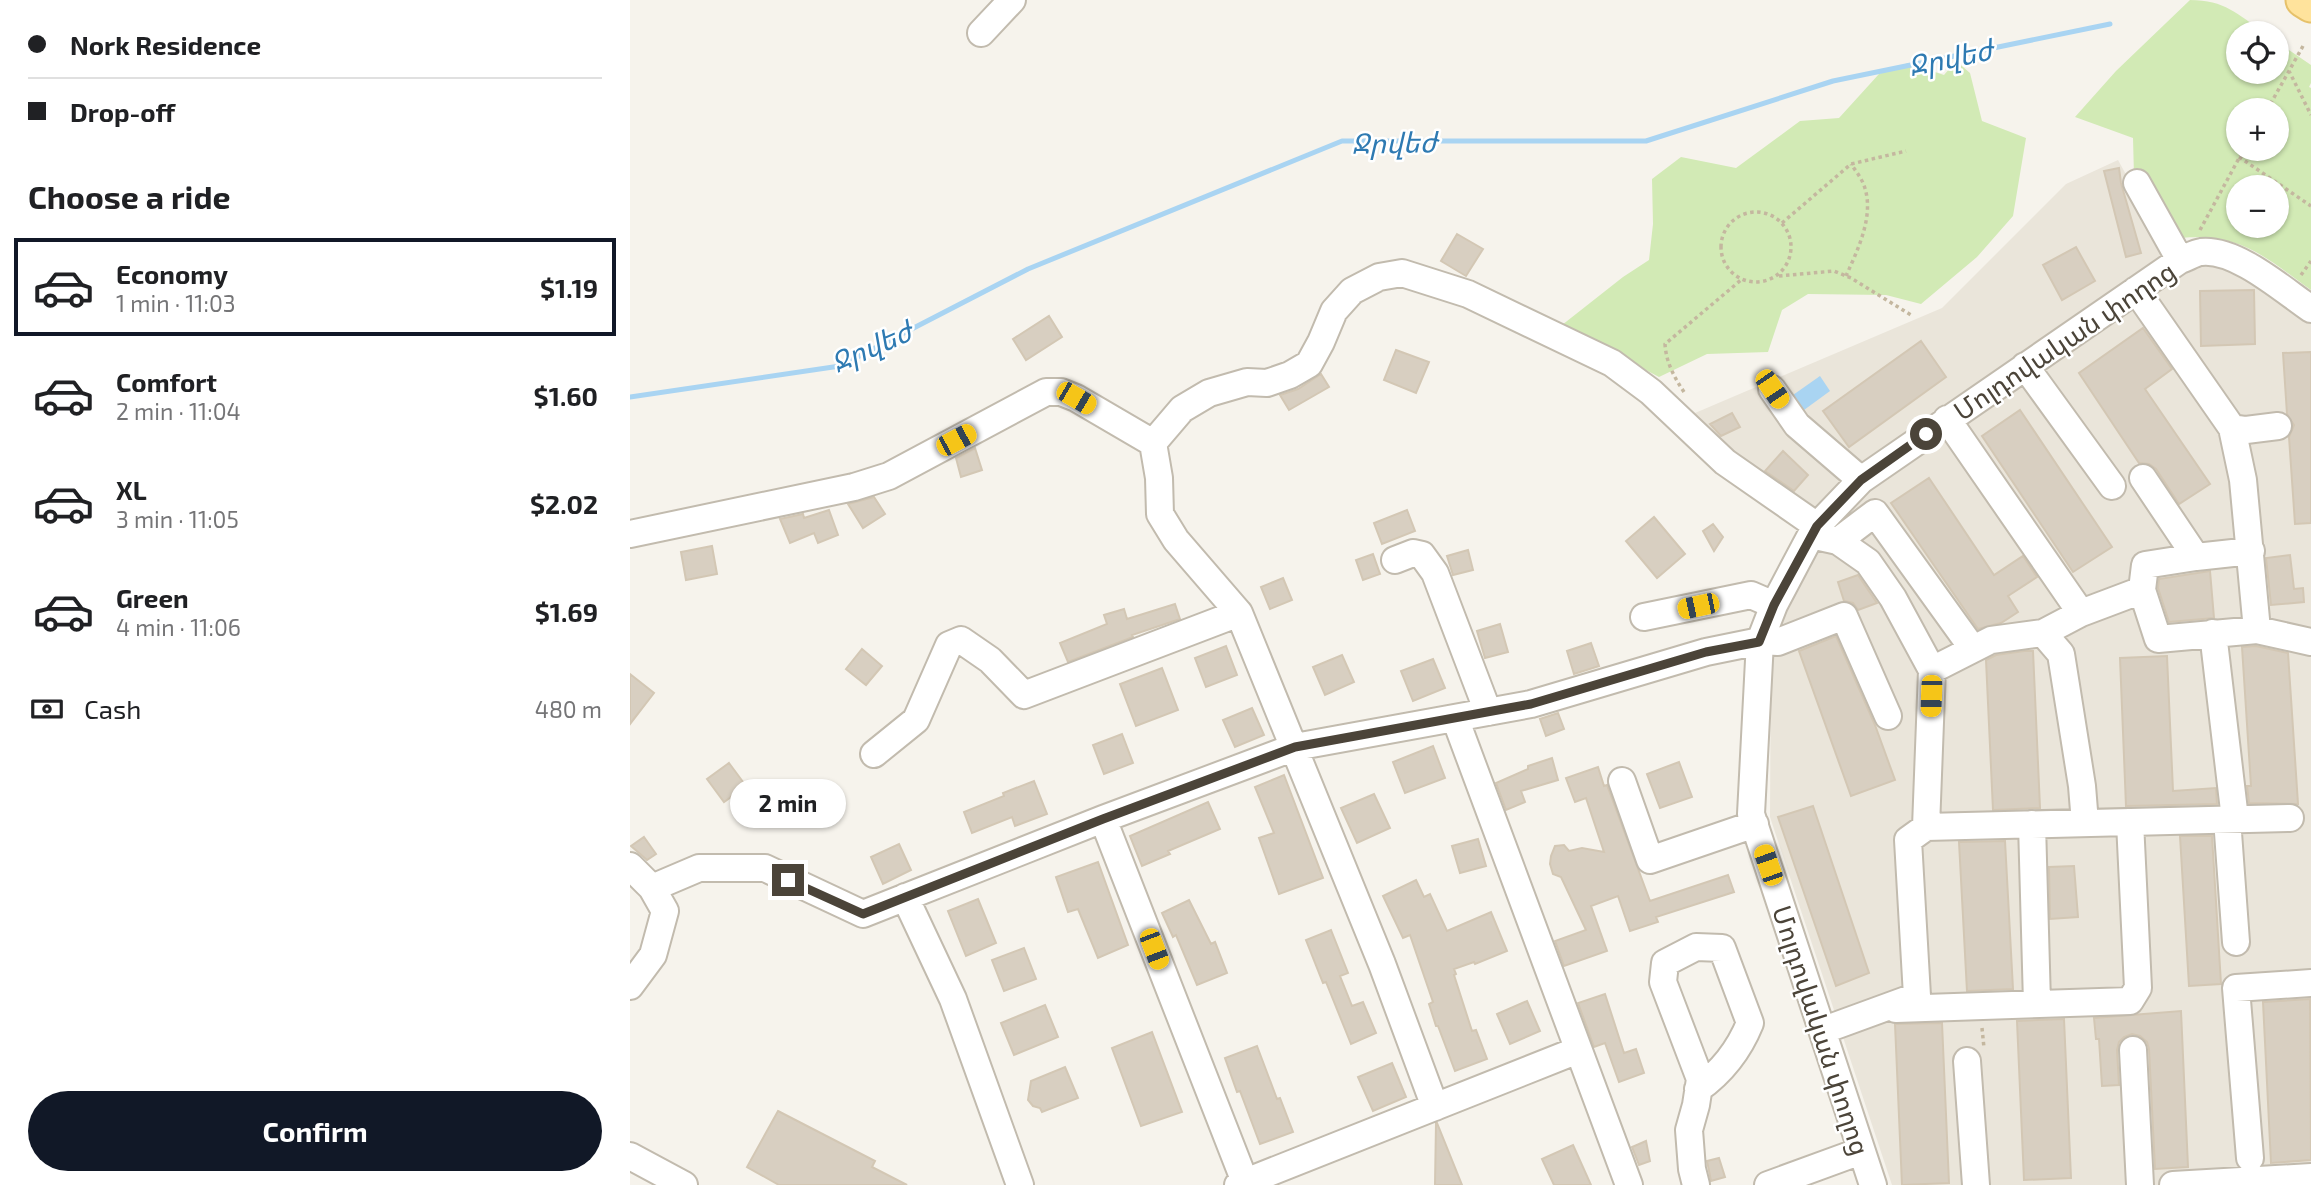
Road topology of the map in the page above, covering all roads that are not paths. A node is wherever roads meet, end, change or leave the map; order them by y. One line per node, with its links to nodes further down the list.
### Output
1 (1012, 0): 4 (street)
2 (2303, 0): 3 (main road)
3 (2311, 5)
4 (981, 33)
5 (2137, 183): 6 (street)
6 (2187, 250): 7 (street, Մոլդովական փողոց); 8 (street, Մոլդովական փողոց)
7 (2136, 290): 9 (street, Մոլդովական փողոց); 13 (street)
8 (2311, 309)
9 (2025, 366): 11 (street, Մոլդովական փողոց); 17 (street)
10 (1772, 389): 16 (street)
11 (1947, 419): 16 (street, Մոլդովական փողոց); 26 (street)
12 (2278, 426): 13 (street)
13 (2232, 428): 21 (street)
14 (1153, 443): 18 (street); 19 (street); 27 (street)
15 (2143, 478): 22 (street)
16 (1861, 480): 18 (street, Մոլդովական փողոց)
17 (2112, 486)
18 (1814, 530): 20 (street); 25 (street, Մոլդովական փողոց)
19 (631, 538)
20 (1838, 541): 34 (street); 35 (street)
21 (2251, 551): 22 (street); 29 (street)
22 (2196, 556): 24 (street)
23 (1395, 560): 36 (street)
24 (2142, 590): 26 (street); 31 (street)
25 (1774, 605): 28 (street); 32 (street, Մոլդովական փողոց)
26 (2081, 612): 30 (street)
27 (1239, 613): 39 (street); 40 (street)
28 (1644, 617)
29 (2257, 630): 31 (street); 33 (street)
30 (2043, 633): 34 (street); 46 (street)
31 (2214, 633): 44 (street)
32 (1759, 642): 36 (street); 37 (street); 47 (street, Մոլդովական փողոց)
33 (2311, 642)
34 (1973, 649): 35 (street)
35 (1932, 670): 49 (street)
36 (1488, 712): 38 (street)
37 (1888, 716)
38 (1455, 718): 39 (street); 59 (street)
39 (1295, 747): 43 (street); 63 (street)
40 (874, 754)
41 (1622, 781): 47 (street)
42 (2290, 818): 44 (street)
43 (1103, 819): 52 (street); 68 (street)
44 (2231, 819): 45 (street); 53 (street)
45 (2130, 822): 46 (street); 56 (street)
46 (2085, 823): 48 (street)
47 (1755, 824): 58 (street, Մոլդովական փողոց)
48 (2032, 824): 49 (street); 56 (street)
49 (1926, 827): 57 (street)
50 (630, 866): 51 (street)
51 (652, 888): 52 (street); 55 (street)
52 (905, 897): 71 (street)
53 (2236, 942)
54 (2311, 983): 66 (street)
55 (630, 986)
56 (2037, 1003): 57 (street)
57 (1880, 1010): 58 (street)
58 (1824, 1030): 64 (street, Մոլդովական փողոց)
59 (1578, 1050): 63 (street); 72 (street)
60 (2133, 1050): 77 (street)
61 (1967, 1061): 76 (street)
62 (1698, 1089): 62 (street); 73 (street)
63 (1434, 1107): 68 (street)
64 (1861, 1152): 74 (street); 75 (street, Մոլդովական փողոց)
65 (630, 1156): 70 (street)
66 (2250, 1158)
67 (2311, 1178): 69 (street)
68 (1242, 1184)
69 (2184, 1184)
70 (684, 1185)
71 (1020, 1185)
72 (1629, 1185)
73 (1696, 1185)
74 (1768, 1185)
75 (1873, 1185)
76 (1976, 1185)
77 (2140, 1185)

